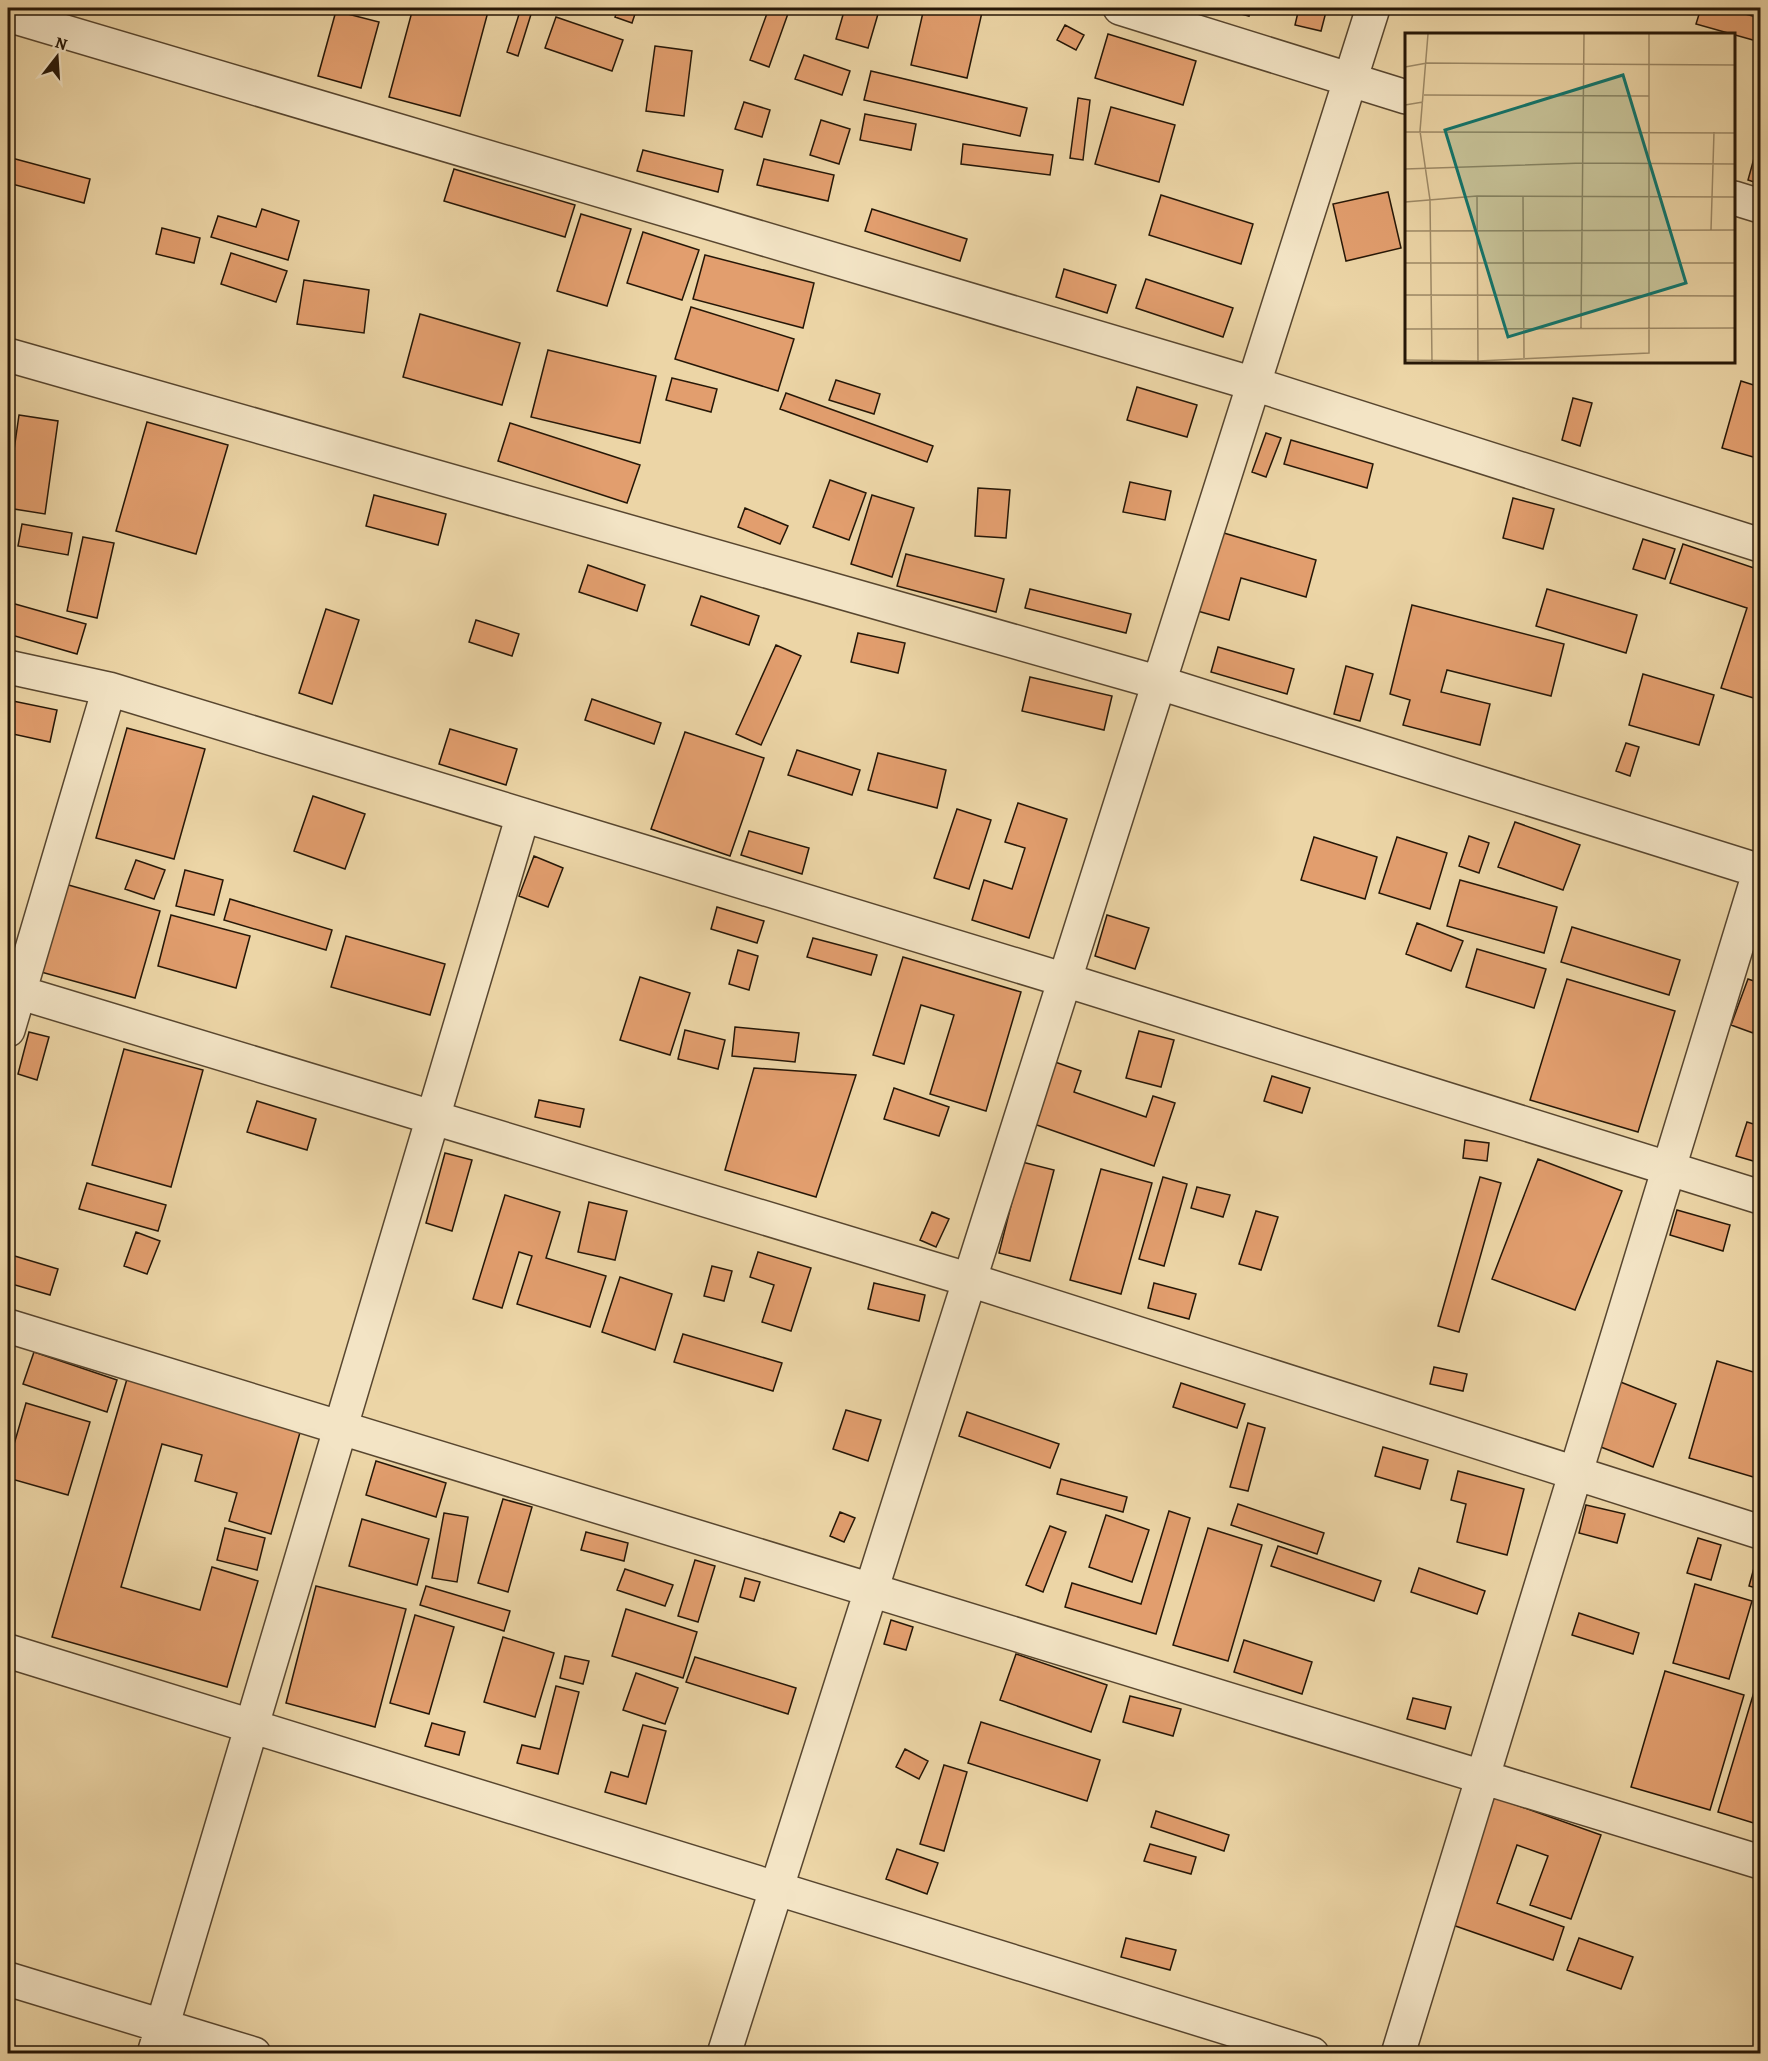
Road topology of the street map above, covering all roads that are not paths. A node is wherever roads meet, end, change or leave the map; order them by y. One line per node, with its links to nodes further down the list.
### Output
1 (1120, 8): 4 (street)
2 (1373, 8): 4 (street)
3 (8, 15): 9 (street)
4 (1350, 79): 5 (street); 9 (street)
5 (1405, 96)
6 (1735, 198): 7 (street)
7 (1761, 206)
8 (8, 355): 12 (street)
9 (1254, 384): 10 (street); 12 (street)
10 (1761, 545)
11 (8, 667): 13 (street)
12 (1160, 683): 15 (street); 16 (street)
13 (110, 689): 14 (street); 17 (street)
14 (523, 815): 16 (street); 19 (street)
15 (1760, 870): 20 (street)
16 (1065, 980): 20 (street); 22 (street)
17 (13, 990): 18 (street); 19 (street)
18 (8, 1030)
19 (433, 1117): 22 (street); 24 (street)
20 (1669, 1169): 21 (street); 25 (street)
21 (1761, 1197)
22 (970, 1280): 25 (street); 27 (street)
23 (8, 1326): 24 (street)
24 (341, 1428): 27 (street); 29 (street)
25 (1575, 1473): 26 (street); 30 (street)
26 (1761, 1532)
27 (871, 1590): 30 (street); 32 (street)
28 (8, 1651): 29 (street)
29 (252, 1726): 32 (street); 34 (street)
30 (1482, 1777): 31 (street); 38 (street)
31 (1761, 1862)
32 (777, 1888): 36 (street); 37 (street)
33 (8, 1979): 34 (street)
34 (158, 2040): 35 (street)
35 (254, 2054)
36 (724, 2054)
37 (1312, 2054)
38 (1398, 2054)

